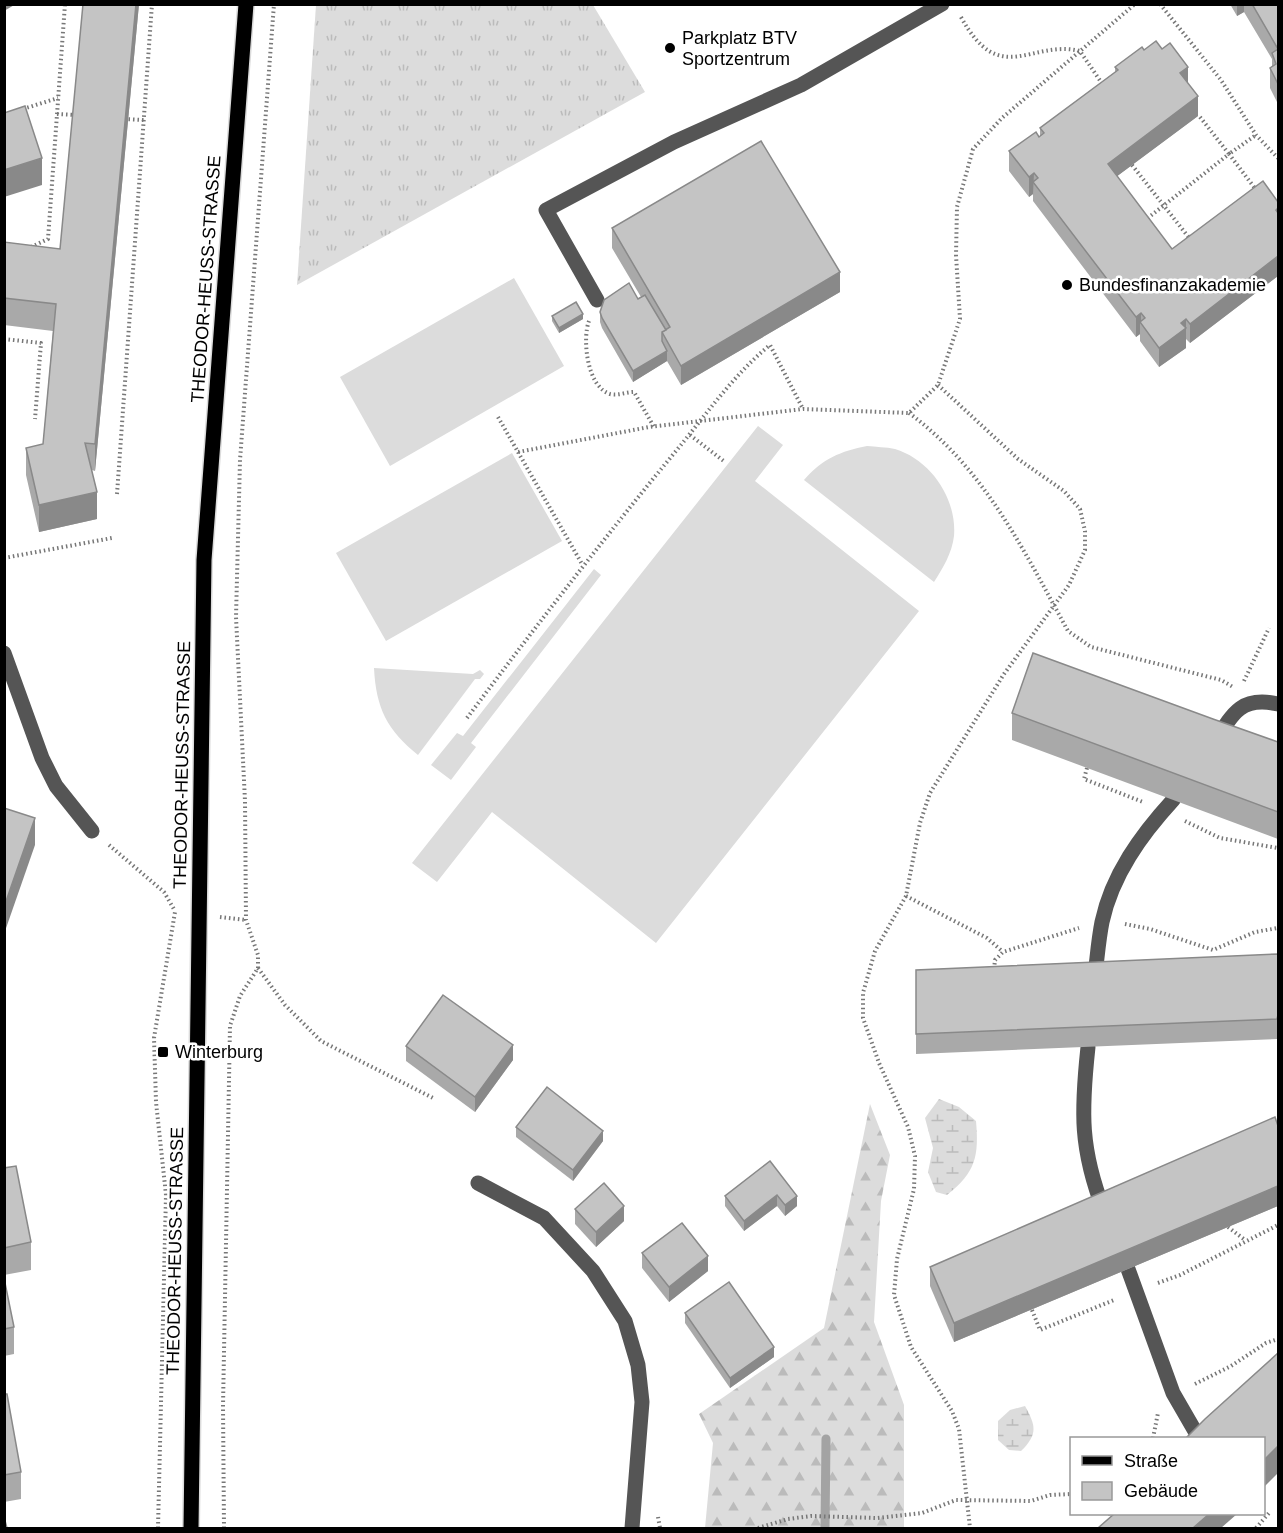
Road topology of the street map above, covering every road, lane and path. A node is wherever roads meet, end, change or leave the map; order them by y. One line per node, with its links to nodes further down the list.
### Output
1 (65, 4): 11 (path)
2 (152, 4): 17 (path)
3 (246, 4): 55 (main road, THEODOR-HEUSS-STRASSE)
4 (274, 4): 56 (path)
5 (942, 4): 27 (street)
6 (1135, 4): 9 (path)
7 (1160, 4): 18 (path)
8 (959, 13): 9 (path)
9 (1080, 51): 10 (path); 29 (path)
10 (1105, 87)
11 (58, 98): 12 (path); 13 (path)
12 (18, 110)
13 (57, 114): 14 (path); 26 (path)
14 (79, 115)
15 (1200, 117): 19 (path)
16 (122, 118): 17 (path)
17 (144, 120): 39 (path)
18 (1256, 135): 19 (path); 20 (path)
19 (1229, 154): 22 (path); 23 (path)
20 (1278, 158)
21 (1132, 165): 23 (path)
22 (1261, 196)
23 (1164, 206): 24 (path); 25 (path)
24 (1139, 225)
25 (1196, 247)
26 (21, 251)
27 (597, 300): 35 (path)
28 (4, 339): 33 (path)
29 (938, 385): 31 (path); 43 (path)
30 (803, 409): 31 (path); 34 (path); 34 (path)
31 (909, 414): 43 (path)
32 (498, 417): 37 (path)
33 (35, 419)
34 (700, 421): 35 (path); 36 (path)
35 (654, 427): 37 (path)
36 (690, 435): 38 (path); 42 (path)
37 (518, 452): 42 (path)
38 (725, 462)
39 (117, 494)
40 (112, 538): 41 (path)
41 (4, 558)
42 (583, 564): 47 (path)
43 (1054, 606): 44 (path); 53 (path)
44 (1269, 628)
45 (4, 653): 51 (street)
46 (1278, 704): 48 (street)
47 (467, 718)
48 (1213, 746)
49 (1087, 768): 50 (path)
50 (1168, 805): 52 (path); 57 (street)
51 (92, 831): 54 (path)
52 (1278, 848)
53 (906, 896): 61 (path); 81 (path)
54 (175, 911): 55 (path); 83 (path)
55 (199, 915): 56 (path); 84 (main road, THEODOR-HEUSS-STRASSE)
56 (246, 920): 63 (path)
57 (1102, 923): 61 (path); 65 (street)
58 (1278, 928): 60 (path)
59 (1150, 929): 60 (path)
60 (1214, 950): 62 (path)
61 (1003, 952): 64 (path)
62 (1212, 959)
63 (258, 968): 67 (path); 85 (path)
64 (994, 977)
65 (1094, 982)
66 (1088, 1047): 69 (street)
67 (433, 1098)
68 (478, 1182): 86 (street)
69 (1104, 1211)
70 (1278, 1225): 72 (path)
71 (1228, 1227): 72 (path)
72 (1245, 1240): 74 (path)
73 (1128, 1269): 75 (street)
74 (1180, 1275)
75 (1136, 1291): 76 (path); 78 (street)
76 (1032, 1310)
77 (1278, 1339): 78 (path)
78 (1173, 1393): 79 (street)
79 (1197, 1437)
80 (1070, 1494): 81 (path)
81 (966, 1500): 87 (path); 88 (path)
82 (1269, 1513): 89 (path)
83 (159, 1528)
84 (191, 1528)
85 (224, 1528)
86 (632, 1528)
87 (758, 1528)
88 (970, 1528)
89 (1256, 1528)

